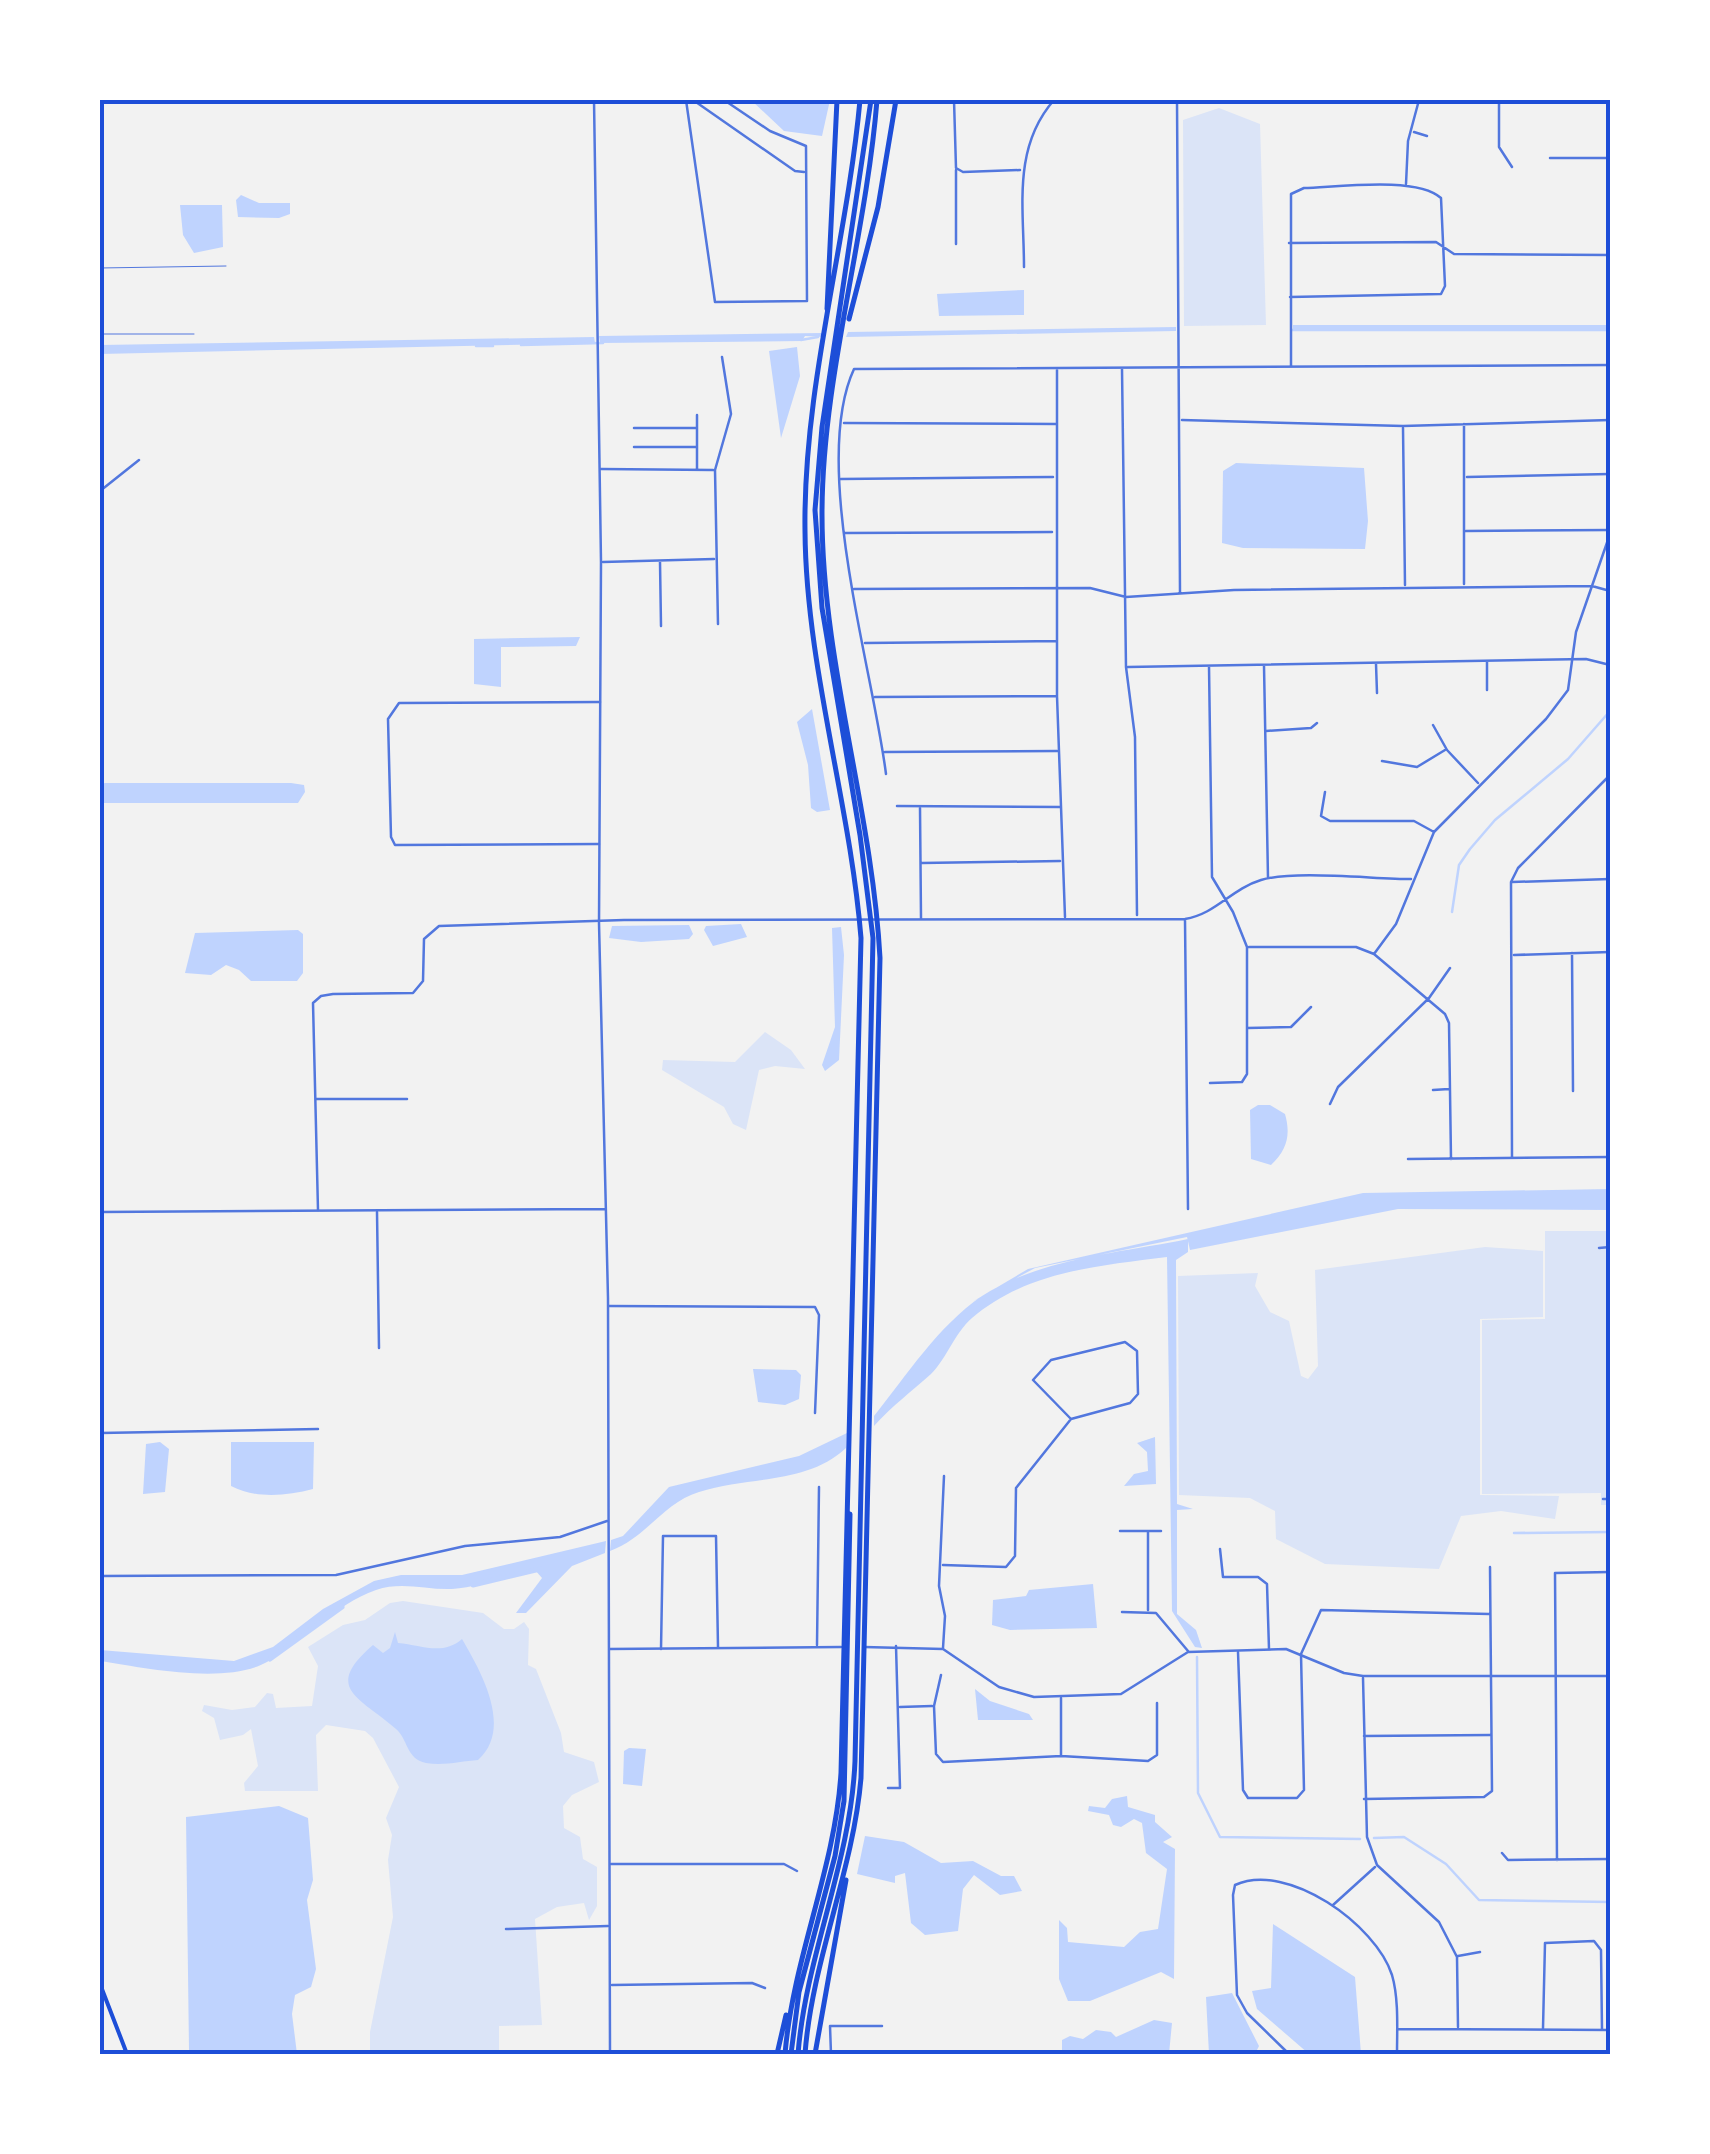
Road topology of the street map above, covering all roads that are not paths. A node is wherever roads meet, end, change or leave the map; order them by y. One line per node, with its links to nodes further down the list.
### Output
1 (594, 100): 54 (street)
2 (686, 100): 21 (street)
3 (693, 100): 21 (street)
4 (724, 100): 21 (street)
5 (836, 100): 32 (highway)
6 (860, 100): 32 (highway)
7 (874, 100): 31 (highway)
8 (896, 100): 31 (highway)
9 (954, 100): 19 (street)
10 (1054, 100): 20 (street)
11 (1178, 100): 39 (street)
12 (1419, 100): 14 (street)
13 (1499, 100): 18 (street)
14 (1411, 132): 15 (street); 22 (street)
15 (1427, 136)
16 (1550, 158): 17 (street)
17 (1610, 158)
18 (1512, 166)
19 (956, 168): 20 (street); 24 (street)
20 (1023, 170): 28 (street)
21 (807, 172)
22 (1406, 186): 23 (street); 25 (street)
23 (1288, 243): 25 (street); 30 (street)
24 (956, 244)
25 (1444, 248): 26 (street); 30 (street)
26 (1610, 255)
27 (226, 266): 29 (lane)
28 (1024, 267)
29 (100, 268)
30 (1290, 297): 40 (street)
31 (845, 321): 35 (highway); 35 (highway)
32 (827, 322): 171 (highway)
33 (100, 334): 34 (lane)
34 (194, 334)
35 (838, 349): 121 (highway)
36 (722, 358): 56 (street)
37 (1610, 365): 40 (street)
38 (1122, 368): 39 (street); 41 (street); 76 (street)
39 (1180, 368): 40 (street); 43 (street)
40 (1291, 368)
41 (1057, 369): 46 (street); 47 (street)
42 (696, 416): 50 (street)
43 (1180, 420): 48 (street); 75 (street)
44 (1610, 420): 45 (street)
45 (1464, 422): 48 (street); 58 (street)
46 (842, 423): 47 (street); 60 (street)
47 (1057, 424): 59 (street)
48 (1404, 426): 70 (street)
49 (634, 428): 50 (street)
50 (697, 428): 52 (street)
51 (634, 448): 52 (street)
52 (697, 448): 55 (street)
53 (139, 460): 61 (street)
54 (599, 469): 55 (street); 68 (street)
55 (698, 470): 56 (street)
56 (715, 470): 66 (street)
57 (1610, 474): 58 (street)
58 (1466, 477): 63 (street)
59 (1056, 478): 60 (street); 62 (street)
60 (840, 479): 65 (street)
61 (100, 491)
62 (1055, 532): 65 (street); 72 (street)
63 (1464, 532): 64 (street); 69 (street)
64 (1610, 532): 71 (street)
65 (844, 533): 73 (street)
66 (717, 559): 67 (street); 77 (street)
67 (660, 561): 68 (street); 78 (street)
68 (601, 562): 92 (street)
69 (1464, 584): 70 (street); 71 (street)
70 (1405, 586): 75 (street)
71 (1592, 586): 74 (street); 82 (street)
72 (1057, 588): 73 (street); 76 (street); 79 (street)
73 (853, 589): 80 (street)
74 (1610, 592)
75 (1180, 595): 76 (street)
76 (1126, 597): 87 (street)
77 (718, 624)
78 (661, 626)
79 (1058, 641): 80 (street); 90 (street)
80 (863, 643): 91 (street)
81 (1487, 660): 82 (street); 83 (street); 88 (street)
82 (1574, 660): 86 (street); 102 (street)
83 (1376, 662): 85 (street); 89 (street)
84 (1208, 664): 85 (street); 87 (street); 115 (street)
85 (1264, 665): 95 (street)
86 (1610, 665)
87 (1126, 667): 116 (street)
88 (1487, 690)
89 (1377, 692)
90 (1057, 696): 91 (street); 96 (street)
91 (873, 697): 98 (street)
92 (600, 702): 108 (street); 108 (street)
93 (1317, 723): 95 (street)
94 (1433, 725): 97 (street)
95 (1265, 731): 111 (street)
96 (1058, 750): 98 (street); 106 (street)
97 (1447, 750): 99 (street); 102 (street)
98 (883, 752): 100 (street)
99 (1382, 762)
100 (886, 774)
101 (1610, 775): 114 (street)
102 (1479, 784): 107 (street)
103 (1325, 792): 107 (street)
104 (897, 806): 105 (street)
105 (920, 806): 106 (street); 110 (street)
106 (1060, 807): 109 (street)
107 (1434, 832): 112 (street)
108 (600, 844): 120 (street)
109 (1060, 860): 110 (street); 118 (street)
110 (922, 863): 117 (street)
111 (1268, 878): 112 (street); 115 (street)
112 (1411, 879): 125 (street)
113 (1610, 879): 114 (street)
114 (1511, 882): 126 (street)
115 (1224, 901): 119 (street); 122 (street)
116 (1137, 917): 118 (street); 119 (street)
117 (921, 918): 118 (street); 120 (street)
118 (1065, 918)
119 (1185, 919): 145 (street)
120 (599, 924): 135 (street); 142 (street)
121 (876, 938): 171 (highway); 171 (highway)
122 (1247, 947): 125 (street); 130 (street)
123 (1610, 952): 124 (street)
124 (1572, 953): 126 (street); 134 (street)
125 (1374, 954): 128 (street)
126 (1512, 955): 139 (street)
127 (1450, 968): 128 (street)
128 (1429, 998): 132 (street); 137 (street)
129 (1311, 1007): 130 (street)
130 (1246, 1028): 131 (street)
131 (1210, 1083)
132 (1450, 1089): 133 (street); 141 (street)
133 (1433, 1090)
134 (1573, 1091)
135 (314, 1099): 136 (street); 143 (street)
136 (408, 1099)
137 (1330, 1104)
138 (1610, 1157): 139 (street)
139 (1512, 1158): 141 (street)
140 (1408, 1159): 141 (street)
141 (1451, 1159)
142 (607, 1209): 144 (street); 149 (street)
143 (318, 1210): 144 (street); 146 (street)
144 (377, 1210): 150 (street)
145 (1188, 1210)
146 (100, 1212)
147 (1600, 1248): 148 (street)
148 (1610, 1248)
149 (608, 1306): 151 (street); 159 (street)
150 (380, 1348)
151 (815, 1413)
152 (1072, 1419): 152 (street); 164 (street)
153 (318, 1430): 154 (street)
154 (100, 1433)
155 (944, 1476): 164 (street)
156 (819, 1486): 174 (street)
157 (1603, 1499): 158 (street)
158 (1610, 1499)
159 (608, 1520): 167 (street); 178 (street)
160 (1120, 1531): 161 (street)
161 (1148, 1532): 162 (street); 168 (street)
162 (1162, 1532)
163 (1220, 1549): 177 (street)
164 (943, 1566): 176 (street)
165 (1490, 1567): 170 (street)
166 (1610, 1572): 186 (street)
167 (100, 1576)
168 (1148, 1611): 169 (street); 180 (street)
169 (1122, 1612)
170 (1489, 1614): 181 (street); 183 (street)
171 (854, 1627): 182 (highway); 182 (highway)
172 (896, 1646): 174 (street); 176 (street); 191 (street)
173 (718, 1648): 174 (street); 175 (street); 175 (street)
174 (818, 1648)
175 (661, 1649): 178 (street)
176 (943, 1649): 188 (street)
177 (1269, 1649): 179 (street); 181 (street)
178 (609, 1650): 201 (street)
179 (1238, 1650): 180 (street); 181 (street)
180 (1188, 1652): 188 (street)
181 (1301, 1654): 185 (street)
182 (853, 1666): 200 (highway); 212 (highway); 222 (highway)
183 (1490, 1674): 185 (street); 186 (street); 192 (street)
184 (940, 1675): 190 (street)
185 (1363, 1676): 193 (street)
186 (1553, 1676): 187 (street); 199 (street)
187 (1610, 1676)
188 (1061, 1698): 194 (street)
189 (1157, 1703): 194 (street)
190 (934, 1706): 191 (street); 194 (street)
191 (898, 1707): 195 (street)
192 (1490, 1735): 193 (street); 196 (street)
193 (1362, 1736): 196 (street)
194 (1061, 1756)
195 (888, 1788)
196 (1363, 1798): 202 (street)
197 (1502, 1852): 199 (street)
198 (1610, 1859): 199 (street)
199 (1557, 1860)
200 (848, 1862): 222 (highway); 223 (highway)
201 (609, 1864): 203 (street); 205 (street)
202 (1378, 1865): 204 (street); 208 (street)
203 (798, 1872)
204 (1332, 1906): 216 (street); 225 (street)
205 (609, 1926): 206 (street); 210 (street)
206 (506, 1929)
207 (1480, 1952): 208 (street)
208 (1457, 1956): 214 (street)
209 (100, 1984): 219 (main road)
210 (610, 1985): 211 (street); 220 (street)
211 (765, 1988)
212 (790, 2008): 221 (highway); 222 (highway)
213 (882, 2026): 224 (street)
214 (1458, 2027): 215 (street); 216 (street)
215 (1543, 2028): 217 (street); 217 (street)
216 (1396, 2029): 226 (street)
217 (1602, 2030): 218 (street)
218 (1610, 2030)
219 (128, 2054)
220 (610, 2054)
221 (777, 2054)
222 (795, 2054)
223 (815, 2054)
224 (831, 2054)
225 (1289, 2054)
226 (1397, 2054)

